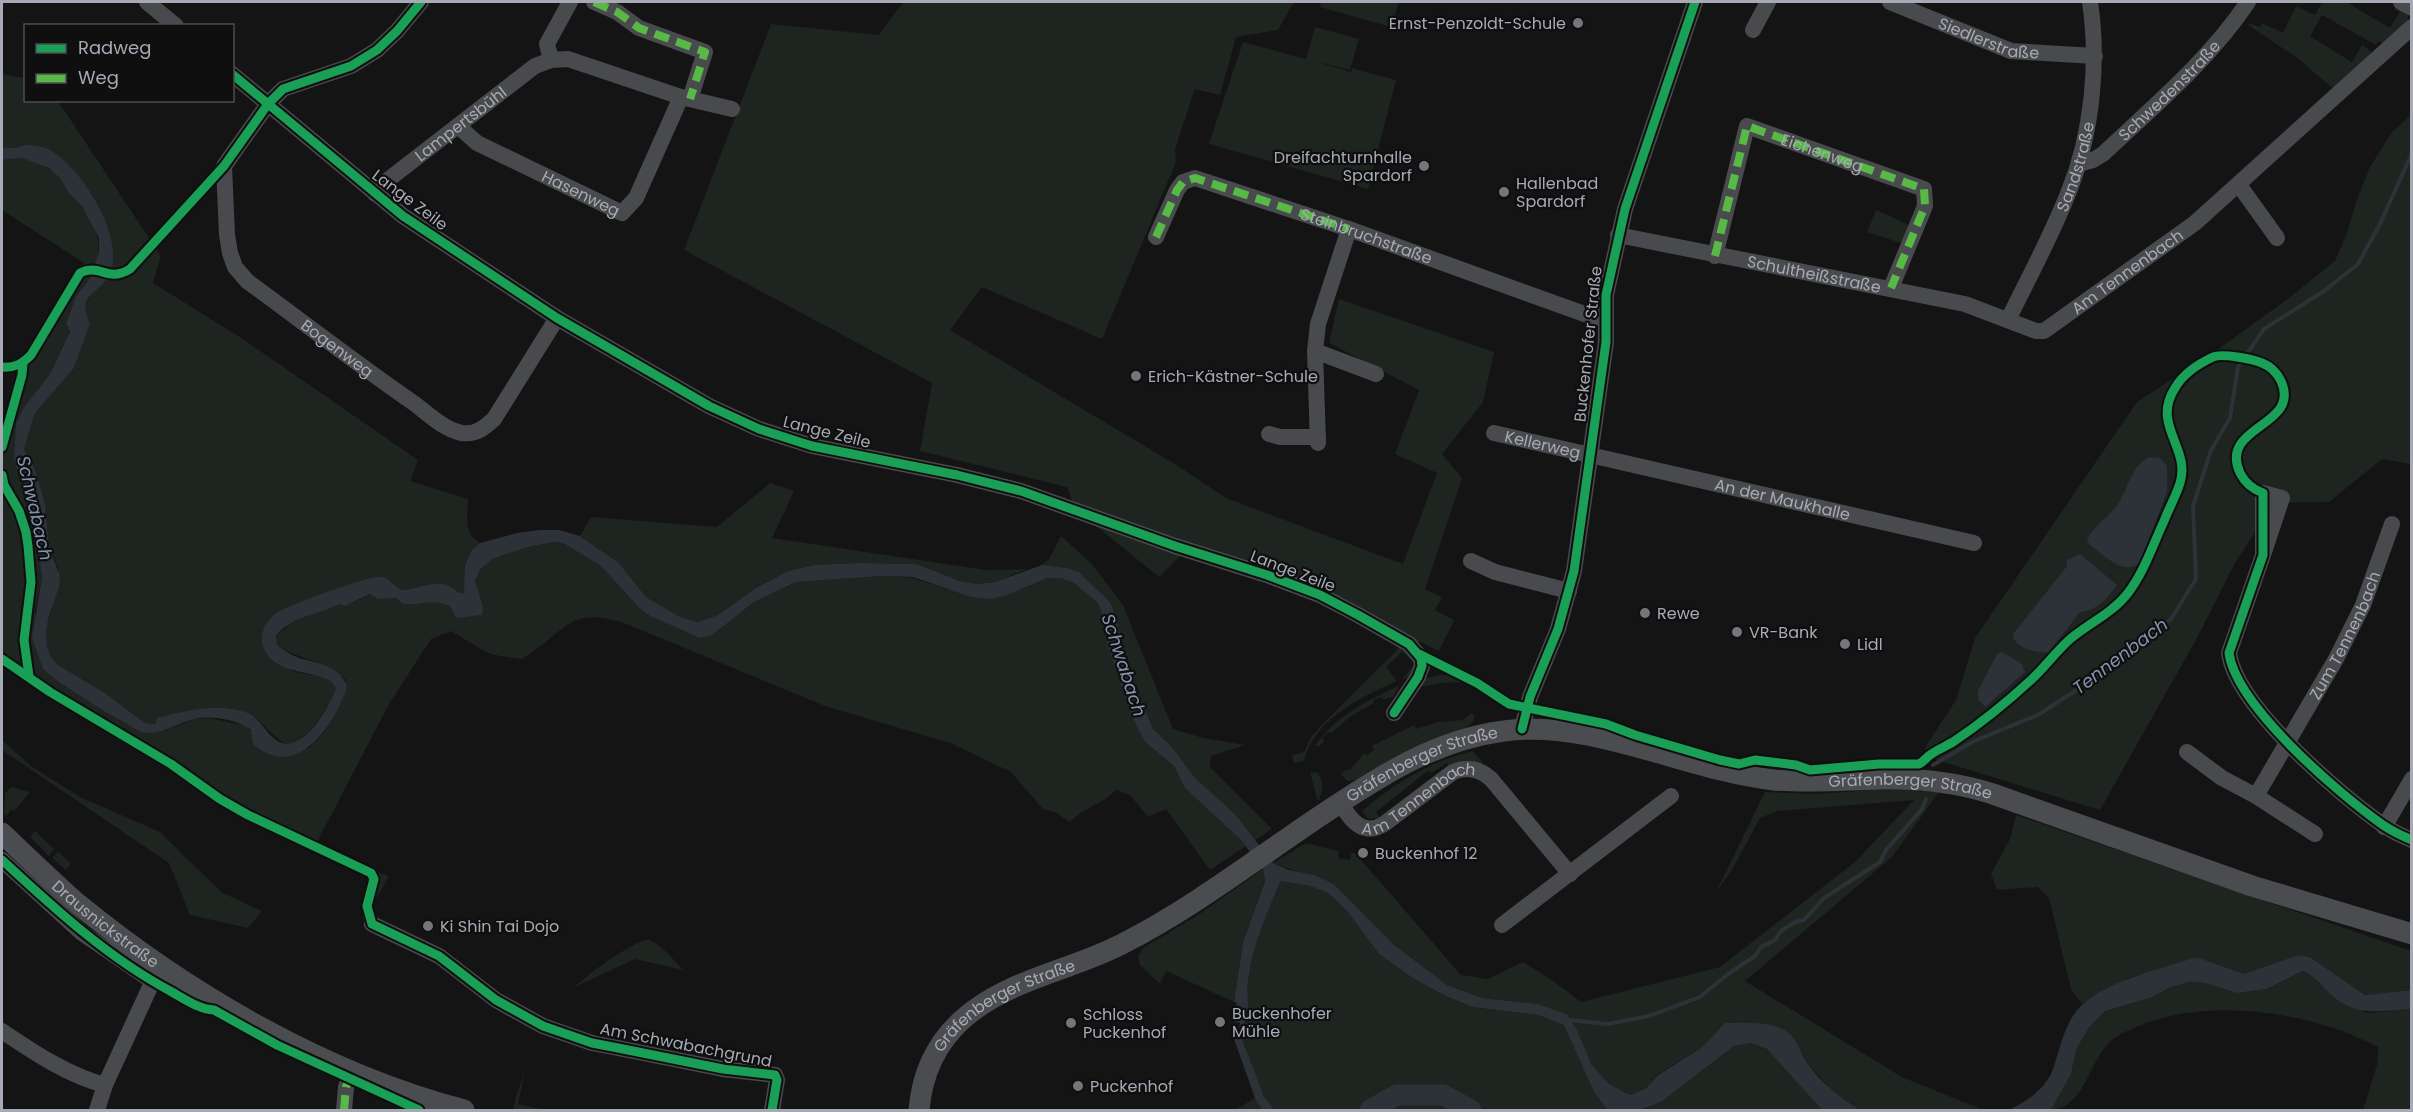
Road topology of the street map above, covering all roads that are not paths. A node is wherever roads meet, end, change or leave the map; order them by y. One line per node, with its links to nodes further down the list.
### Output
1 (147, 2): 12 (street)
2 (570, 2): 16 (street)
3 (594, 2): 18 (street)
4 (1695, 2): 26 (street, Buckenhofer Straße)
5 (1768, 2): 14 (street)
6 (1890, 2): 15 (street, Siedlerstraße)
7 (2090, 2): 15 (street, Sandstraße)
8 (2248, 2): 22 (street, Schwedenstraße)
9 (2401, 2): 11 (street)
10 (416, 3): 19 (street)
11 (2412, 8)
12 (174, 24)
13 (2412, 27): 23 (street, Am Tennenbach)
14 (1754, 30)
15 (2095, 56): 22 (street, Sandstraße)
16 (551, 60): 18 (street); 21 (street, Lampertsbühl)
17 (234, 76): 19 (street, Lange Zeile)
18 (685, 98): 20 (street); 21 (street, Hasenweg)
19 (268, 104): 24 (street, Lange Zeile); 31 (street, Bogenweg)
20 (732, 109)
21 (458, 126): 24 (street, Lampertsbühl)
22 (2079, 164): 33 (street, Sandstraße)
23 (2239, 185): 28 (street); 33 (street, Am Tennenbach)
24 (375, 194): 31 (street, Lange Zeile)
25 (1349, 229): 27 (street, Steinbruchstraße); 32 (street, Steinbruchstraße); 34 (street)
26 (1618, 236): 29 (street, Schultheißstraße); 32 (street, Buckenhofer Straße)
27 (1156, 237)
28 (2277, 238)
29 (1715, 256): 30 (street, Schultheißstraße); 30 (street, Eichenweg)
30 (1891, 288): 33 (street, Schultheißstraße)
31 (557, 318): 44 (street, Lange Zeile)
32 (1606, 319): 38 (street, Buckenhofer Straße)
33 (2008, 320)
34 (1316, 351): 35 (street); 37 (street)
35 (1376, 374)
36 (1494, 433): 38 (street, Kellerweg)
37 (1269, 434)
38 (1590, 456): 40 (street, An der Maukhalle); 43 (street, Buckenhofer Straße)
39 (2392, 524): 46 (street, Zum Tennenbach)
40 (1974, 543)
41 (2263, 555): 46 (street)
42 (1471, 561): 43 (street)
43 (1569, 591): 45 (street, Buckenhofer Straße)
44 (1394, 713)
45 (1522, 729): 51 (main road, Gräfenberger Straße); 60 (main road, Gräfenberger Straße)
46 (2285, 742): 50 (street, Zum Tennenbach); 52 (street)
47 (2187, 752): 50 (street)
48 (2412, 779): 52 (street)
49 (1671, 796): 57 (street)
50 (2256, 796): 54 (street)
51 (1340, 802): 57 (street, Am Tennenbach); 69 (main road, Gräfenberger Straße)
52 (2384, 826): 55 (street)
53 (2, 833): 61 (main road, Drausnickstraße)
54 (2315, 834)
55 (2412, 840)
56 (2, 860): 61 (street, Drausnickstraße)
57 (1570, 874): 59 (street)
58 (372, 924): 68 (street, Am Schwabachgrund)
59 (1502, 925)
60 (2412, 934)
61 (156, 973): 63 (main road, Drausnickstraße); 64 (street)
62 (2, 1030): 64 (street)
63 (352, 1071): 66 (street); 67 (main road)
64 (105, 1086): 65 (street)
65 (97, 1110)
66 (344, 1110)
67 (464, 1110)
68 (772, 1110)
69 (919, 1110)

